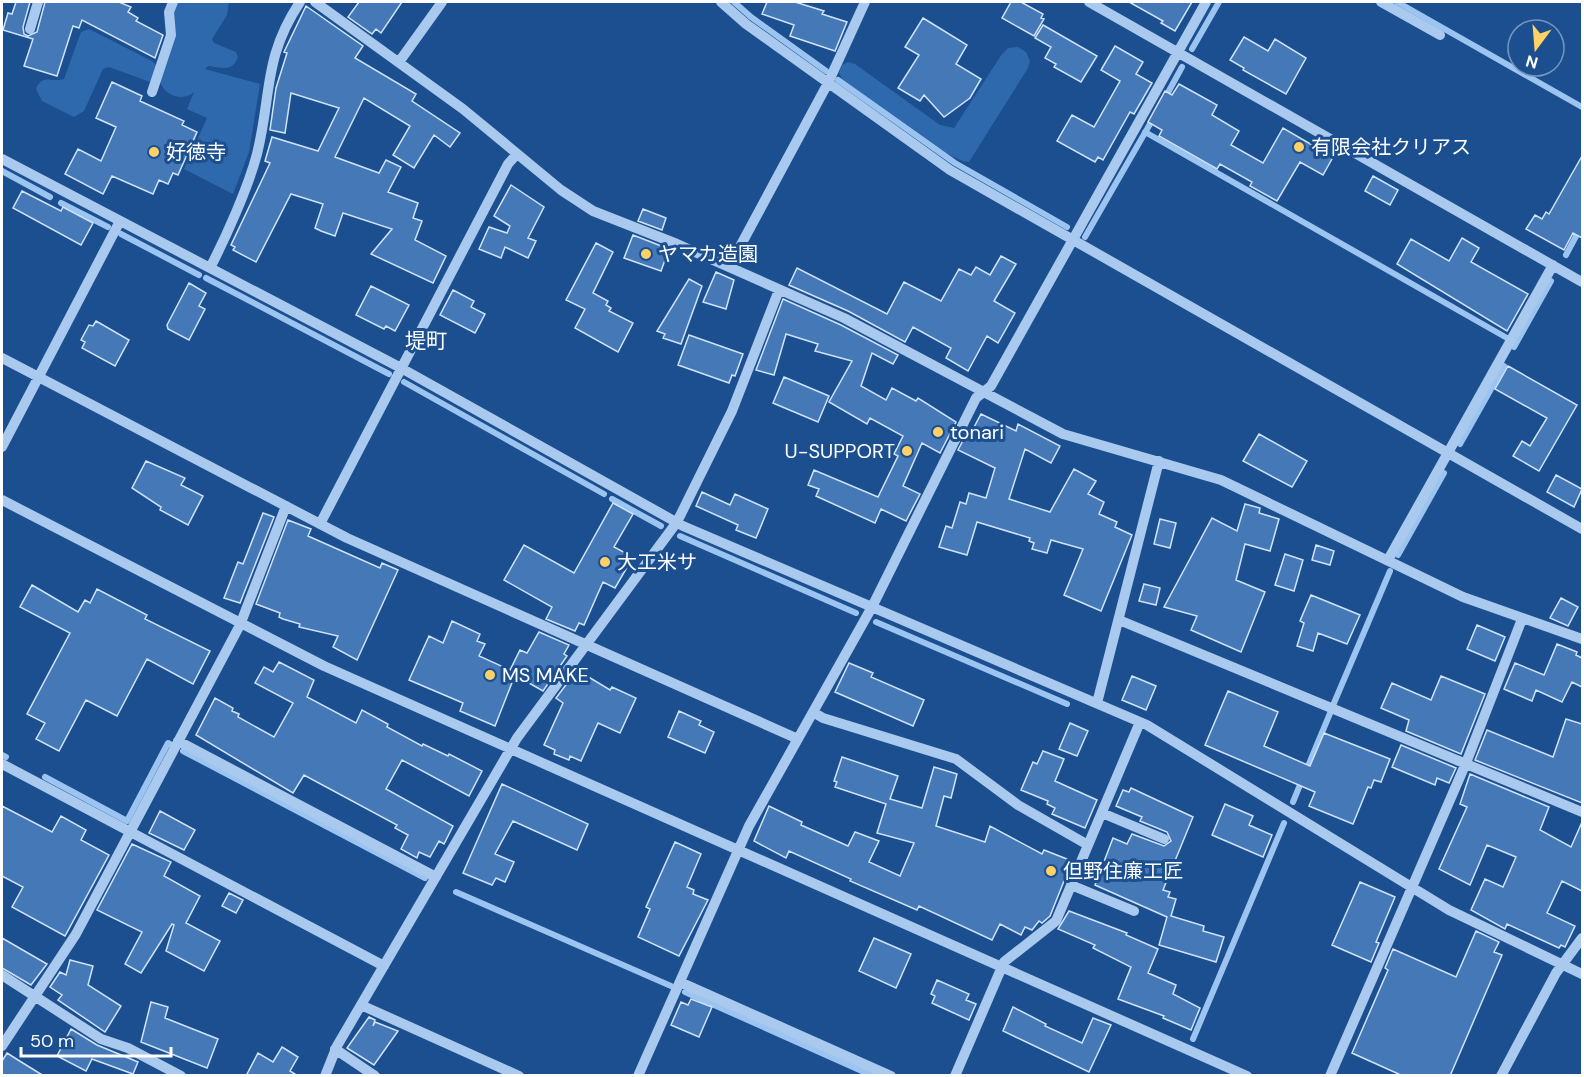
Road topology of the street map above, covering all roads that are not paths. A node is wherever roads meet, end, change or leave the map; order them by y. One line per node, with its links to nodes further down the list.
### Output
1 (38, 2): 11 (street)
2 (173, 2): 16 (street)
3 (300, 2): 23 (street)
4 (315, 2): 14 (street)
5 (442, 2): 14 (street)
6 (721, 2): 15 (street)
7 (865, 2): 15 (street)
8 (1089, 2): 13 (street)
9 (1206, 2): 13 (street)
10 (1382, 2): 12 (street)
11 (30, 29)
12 (1440, 34)
13 (1178, 52): 20 (street); 21 (street)
14 (399, 62): 17 (street)
15 (828, 83): 20 (street); 22 (street)
16 (152, 92)
17 (516, 153): 22 (street); 27 (street)
18 (2, 159): 19 (street)
19 (120, 221): 23 (street); 28 (street)
20 (1072, 240): 29 (street); 31 (street)
21 (1553, 265): 24 (street); 31 (street)
22 (729, 267): 25 (street)
23 (210, 268): 27 (street)
24 (1582, 282)
25 (779, 290): 29 (street); 35 (street)
26 (2, 358): 28 (street)
27 (401, 368): 35 (street); 36 (street)
28 (38, 377): 30 (street); 34 (street)
29 (984, 392): 32 (street); 39 (street)
30 (2, 447)
31 (1448, 453): 37 (street); 38 (street)
32 (1159, 461): 38 (street); 40 (street)
33 (2, 500): 42 (street)
34 (286, 507): 36 (street); 42 (street)
35 (677, 522): 39 (street); 44 (street)
36 (320, 524): 44 (street)
37 (1582, 529)
38 (1388, 560): 41 (street)
39 (872, 607): 45 (street); 46 (street)
40 (1119, 620): 45 (street); 51 (street)
41 (1522, 620): 43 (street); 51 (street)
42 (240, 625): 49 (street); 50 (street)
43 (1582, 639)
44 (586, 645): 48 (street); 50 (street)
45 (1096, 703): 47 (street)
46 (813, 712): 48 (street); 57 (street)
47 (1140, 722): 54 (street); 61 (street)
48 (798, 739): 58 (street)
49 (178, 741): 55 (street); 59 (street)
50 (511, 749): 58 (street); 59 (street)
51 (1466, 763): 53 (street); 61 (street)
52 (2, 764): 55 (street)
53 (1582, 812)
54 (1102, 813): 56 (street); 57 (street)
55 (130, 832): 65 (street); 70 (street)
56 (1164, 839)
57 (1088, 845): 60 (street)
58 (738, 850): 66 (street); 69 (street)
59 (436, 877): 65 (street)
60 (1071, 885): 62 (street); 66 (street)
61 (1412, 887): 64 (street); 82 (street)
62 (1134, 911)
63 (1582, 938): 64 (street)
64 (1563, 965): 67 (street); 83 (street)
65 (384, 966): 71 (street)
66 (1002, 967): 80 (street); 81 (street)
67 (1582, 974)
68 (2, 975): 70 (street)
69 (680, 982): 78 (street); 79 (street)
70 (33, 997): 72 (street); 74 (street)
71 (361, 1005): 73 (street); 77 (street)
72 (2, 1046)
73 (335, 1049): 75 (street); 76 (street)
74 (182, 1076)
75 (325, 1076)
76 (375, 1076)
77 (519, 1076)
78 (638, 1076)
79 (891, 1076)
80 (956, 1076)
81 (1247, 1076)
82 (1330, 1076)
83 (1502, 1076)

